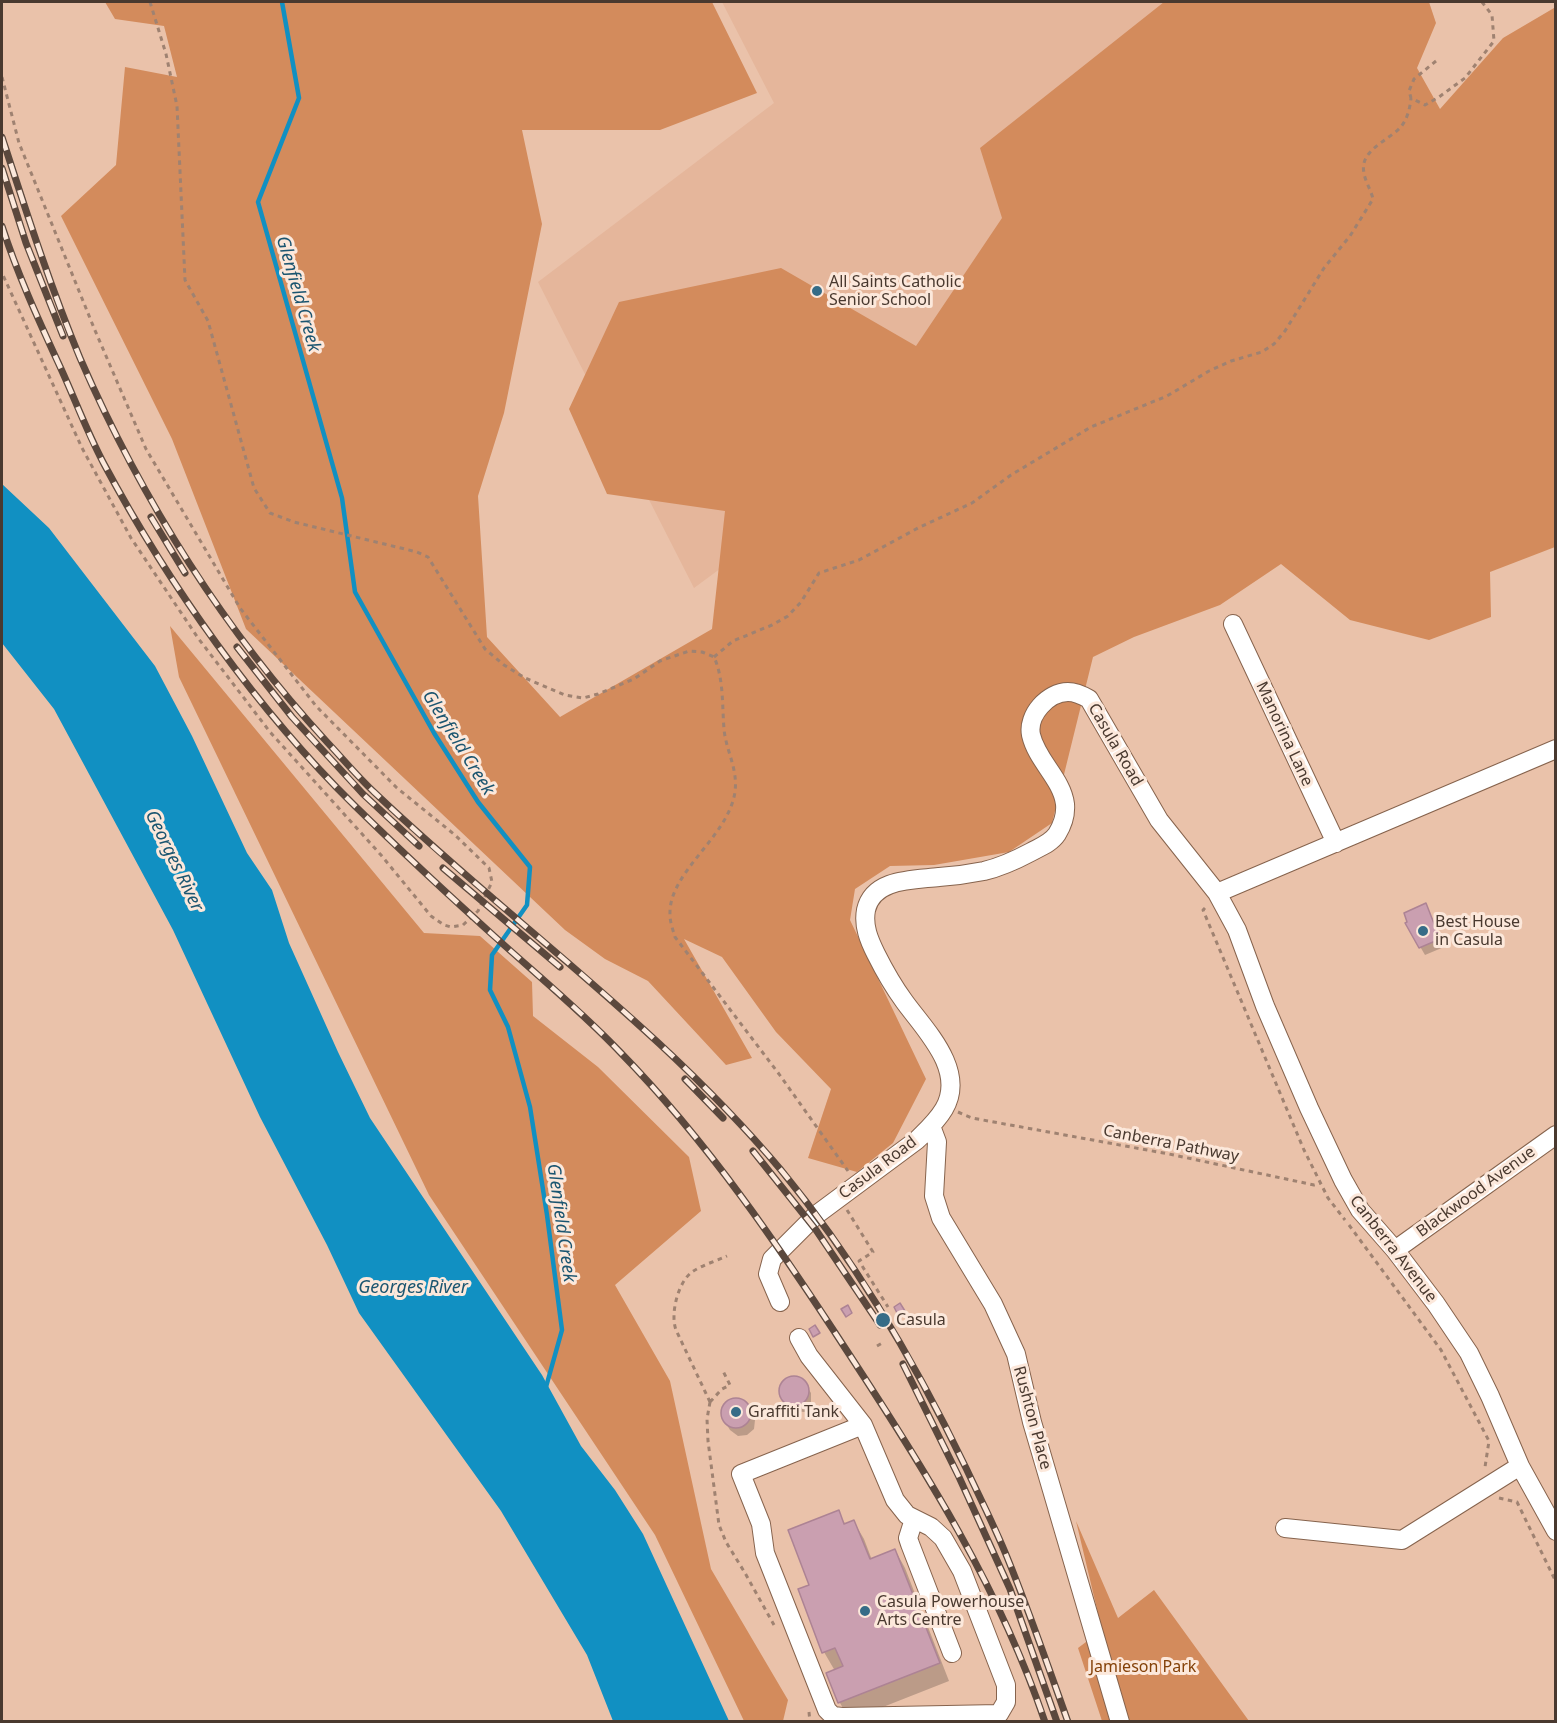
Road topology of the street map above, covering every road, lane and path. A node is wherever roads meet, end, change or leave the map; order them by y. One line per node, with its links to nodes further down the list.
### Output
1 (150, 2): 8 (path)
2 (1482, 2): 5 (path)
3 (1436, 61): 5 (path)
4 (2, 77): 6 (path)
5 (1412, 98): 8 (path)
6 (2, 273)
7 (1233, 624): 10 (street, Manorina Lane)
8 (714, 657): 15 (path)
9 (1556, 749): 10 (street)
10 (1336, 843): 11 (street)
11 (1217, 893): 12 (street, Casula Road); 16 (path); 18 (street, Canberra Avenue)
12 (945, 1108): 13 (street, Casula Road); 16 (path, Canberra Pathway)
13 (931, 1126): 17 (street, Casula Road); 40 (street, Rushton Place)
14 (1556, 1134): 18 (street, Blackwood Avenue)
15 (849, 1173)
16 (1321, 1183): 29 (path)
17 (837, 1206): 20 (street, Casula Road); 21 (path)
18 (1395, 1250): 28 (street, Canberra Avenue)
19 (727, 1256): 26 (path)
20 (780, 1302)
21 (888, 1306)
22 (799, 1338): 27 (street)
23 (884, 1342): 24 (path)
24 (877, 1346)
25 (723, 1371): 26 (path)
26 (710, 1402): 35 (path)
27 (863, 1425): 31 (street); 38 (street)
28 (1520, 1466): 32 (street); 33 (street, Canberra Avenue)
29 (1485, 1471)
30 (1492, 1502): 34 (path)
31 (914, 1519): 36 (street); 38 (street)
32 (1285, 1528)
33 (1556, 1531)
34 (1556, 1582)
35 (777, 1631)
36 (952, 1653)
37 (807, 1704): 39 (path)
38 (1000, 1718)
39 (810, 1722)
40 (1120, 1722)

